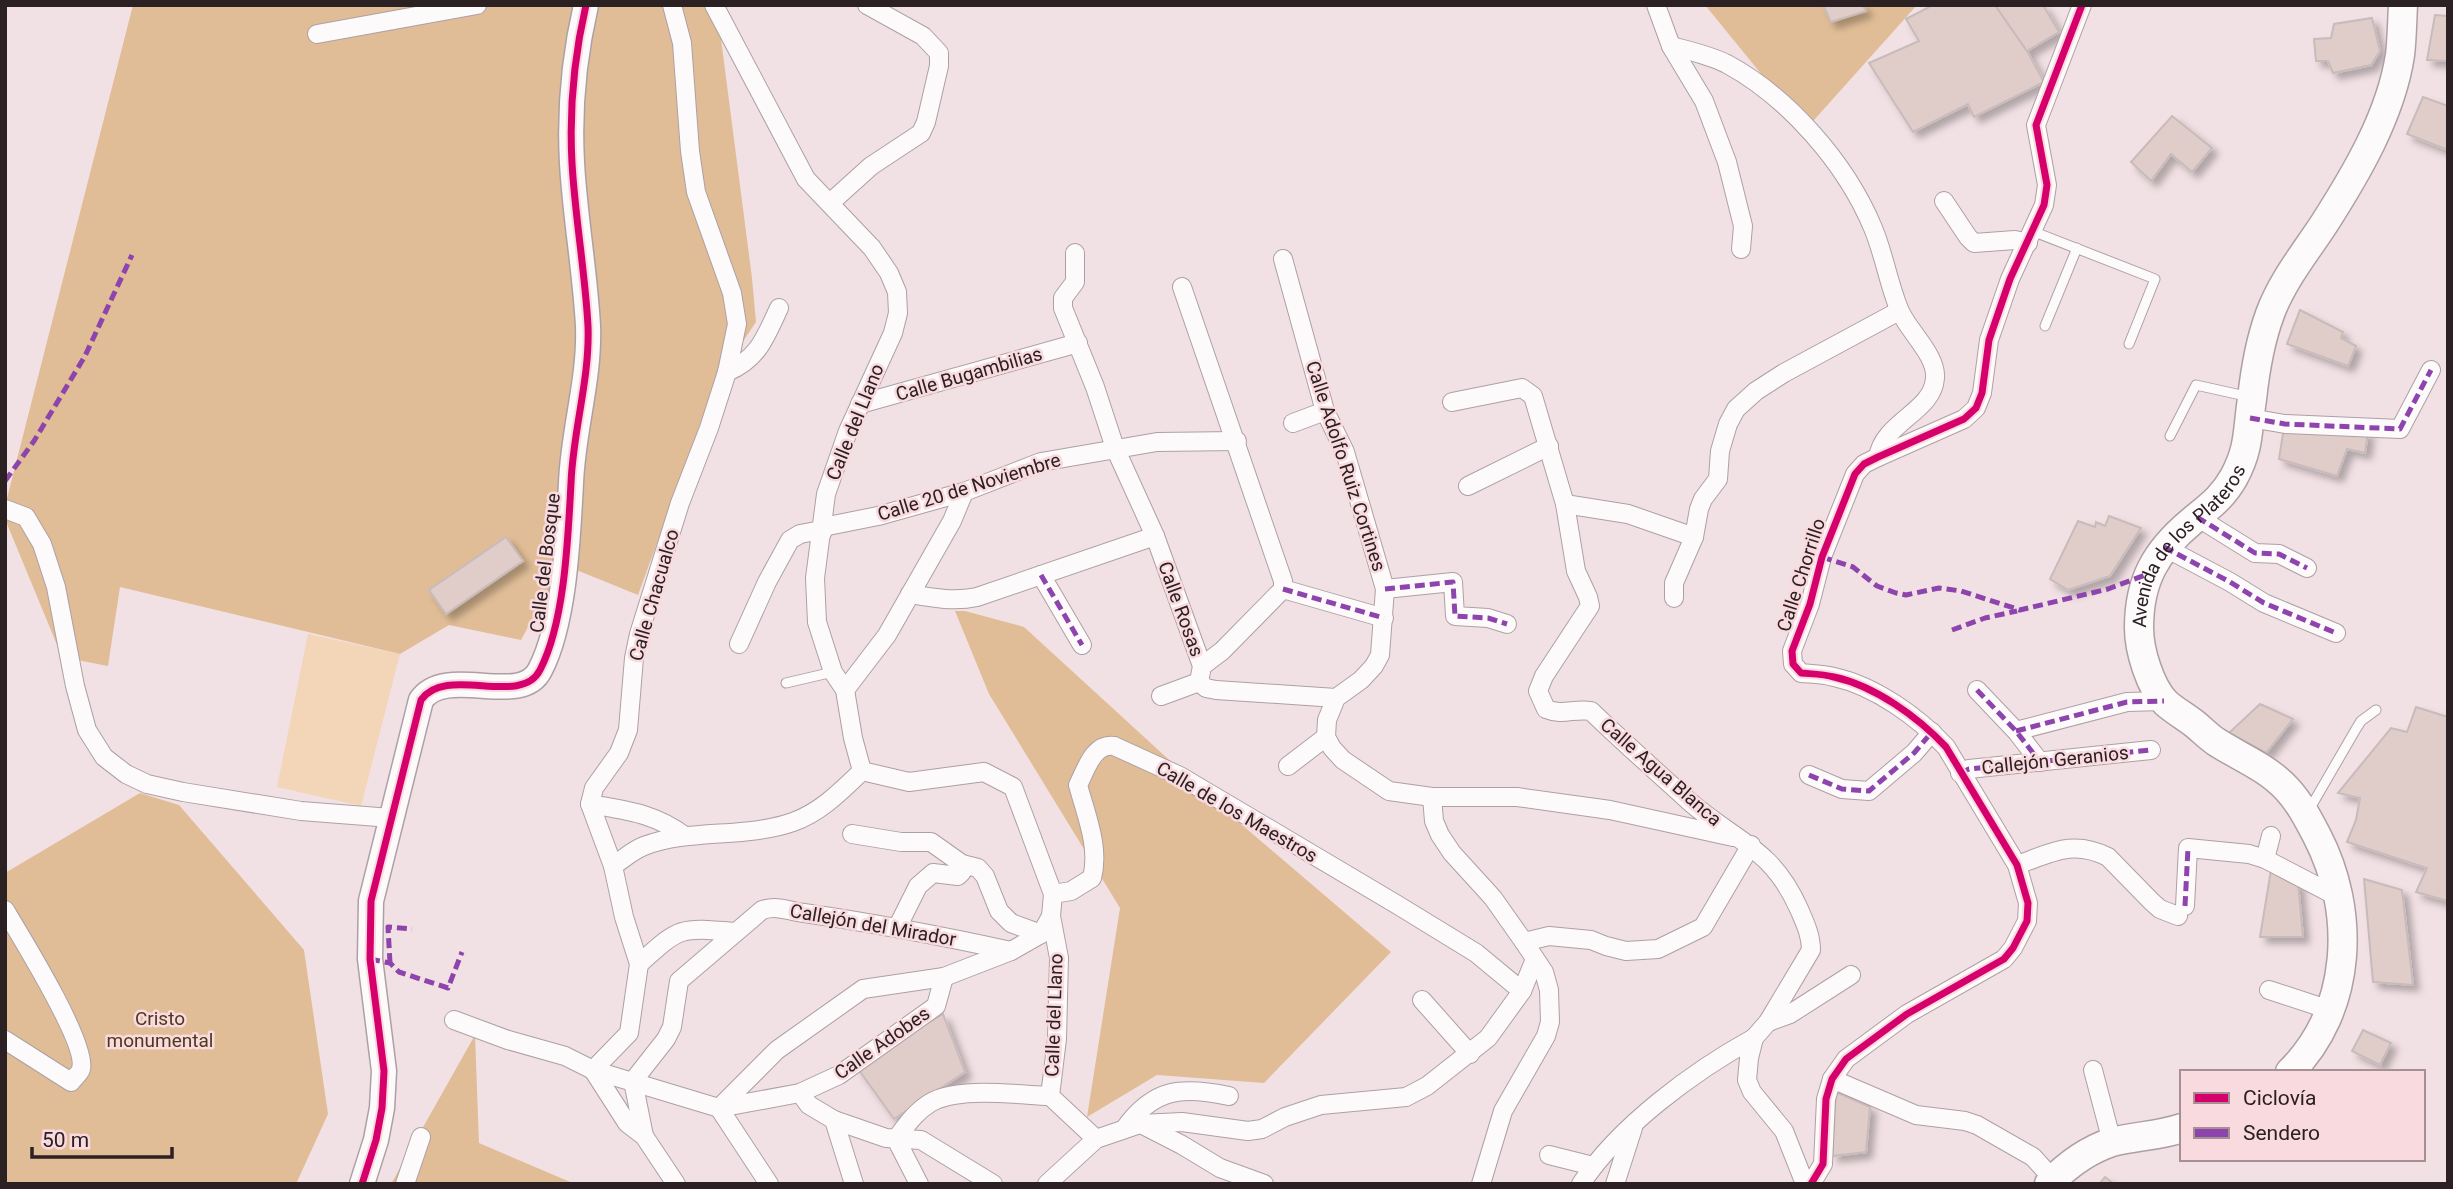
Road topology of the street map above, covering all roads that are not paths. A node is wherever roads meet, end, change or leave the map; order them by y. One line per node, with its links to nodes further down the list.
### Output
1 (477, 5): 9 (street)
2 (586, 5): 77 (street, Calle del Bosque)
3 (672, 5): 25 (street, Calle Chacualco)
4 (714, 5): 12 (street, Calle del Llano)
5 (867, 5): 12 (street)
6 (1656, 5): 10 (street)
7 (2082, 5): 13 (street, Calle Chorrillo)
8 (2403, 5): 28 (main road, Avenida de los Plateros)
9 (317, 34)
10 (1671, 46): 15 (street); 20 (street)
11 (1944, 201): 13 (street)
12 (830, 203): 27 (street, Calle del Llano)
13 (2030, 237): 14 (lane); 35 (street, Calle Chorrillo)
14 (2077, 248): 21 (lane); 23 (lane)
15 (1741, 249)
16 (1075, 253): 22 (street, Calle Rosas)
17 (1283, 259): 29 (street, Calle Adolfo Ruiz Cortines)
18 (1182, 287): 32 (street)
19 (779, 308): 25 (street)
20 (1899, 311): 35 (street); 43 (street)
21 (2045, 326)
22 (1078, 343): 27 (street, Calle Bugambilias); 34 (street, Calle Rosas)
23 (2129, 344)
24 (2431, 370): 28 (street)
25 (727, 372): 75 (street, Calle Chacualco)
26 (1452, 402): 33 (street, Calle Agua Blanca)
27 (860, 404): 41 (street, Calle del Llano)
28 (2251, 407): 31 (lane); 40 (main road, Avenida de los Plateros)
29 (1325, 411): 30 (street); 48 (street, Calle Adolfo Ruiz Cortines)
30 (1293, 423)
31 (2170, 436)
32 (1237, 441): 34 (street, Calle 20 de Noviembre); 47 (street)
33 (1549, 446): 36 (street); 38 (street, Calle Agua Blanca)
34 (1115, 448): 37 (street, Calle 20 de Noviembre); 42 (street, Calle Rosas)
35 (1878, 457): 66 (street, Calle Chorrillo)
36 (1468, 486)
37 (964, 492): 41 (street, Calle 20 de Noviembre); 49 (street)
38 (1565, 504): 43 (street); 81 (street, Calle Agua Blanca)
39 (5, 509): 77 (street)
40 (2197, 517): 44 (main road, Avenida de los Plateros); 45 (street)
41 (822, 530): 54 (street, Calle 20 de Noviembre); 56 (street, Calle del Llano)
42 (1155, 536): 46 (street); 57 (street, Calle Rosas)
43 (1694, 537): 50 (street)
44 (2164, 547): 53 (street); 63 (main road, Avenida de los Plateros)
45 (2307, 568)
46 (1041, 575): 49 (street); 55 (street)
47 (1283, 589): 51 (street); 57 (street)
48 (1385, 589): 51 (street, Calle Adolfo Ruiz Cortines); 52 (street)
49 (910, 594): 59 (street)
50 (1674, 598)
51 (1384, 618): 62 (street, Calle Adolfo Ruiz Cortines)
52 (1507, 624)
53 (2336, 633)
54 (739, 643)
55 (1082, 645)
56 (833, 672): 58 (lane); 59 (street, Calle del Llano)
57 (1200, 674): 61 (street); 62 (street)
58 (786, 683)
59 (845, 690): 71 (street, Calle del Llano)
60 (1977, 690): 65 (street)
61 (1161, 696)
62 (1336, 698): 67 (street)
63 (2164, 701): 65 (street); 76 (main road, Avenida de los Plateros)
64 (2376, 710): 76 (lane)
65 (2015, 731): 69 (street)
66 (1931, 732): 72 (street, Calle Chorrillo); 73 (street)
67 (1326, 737): 70 (street); 74 (street)
68 (2151, 750): 69 (street, Callejón Geranios)
69 (2040, 762): 72 (street, Callejón Geranios)
70 (1288, 766)
71 (862, 771): 79 (street); 86 (street, Calle del Llano)
72 (1960, 773): 83 (street, Calle Chorrillo)
73 (1808, 775)
74 (1432, 797): 81 (street); 93 (street)
75 (590, 804): 79 (street); 84 (street)
76 (2306, 815): 87 (main road, Avenida de los Plateros)
77 (391, 818): 129 (street, Calle del Bosque)
78 (852, 834): 85 (street)
79 (685, 836): 84 (street)
80 (2271, 836): 82 (street)
81 (1745, 841): 93 (street); 104 (street, Calle Agua Blanca)
82 (2264, 859): 83 (street); 87 (street)
83 (2017, 865): 111 (street, Calle Chorrillo)
84 (612, 866): 96 (street)
85 (962, 868): 90 (street); 92 (street)
86 (1053, 894): 89 (street, Calle del Llano); 100 (street, Calle de los Maestros)
87 (2340, 898): 102 (main road, Avenida de los Plateros)
88 (5, 911): 106 (street)
89 (1051, 916): 92 (street); 114 (street, Calle del Llano)
90 (897, 929): 91 (street, Callejón del Mirador); 94 (street, Callejón del Mirador)
91 (735, 932): 96 (street); 112 (street, Callejón del Mirador)
92 (1041, 934): 94 (street)
93 (1524, 942): 95 (street)
94 (1011, 951): 98 (street)
95 (1535, 959): 100 (street); 138 (street)
96 (639, 964): 108 (street)
97 (1851, 975): 104 (street)
98 (944, 977): 113 (street, Calle Adobes); 116 (street)
99 (2269, 990): 102 (street)
100 (1522, 991): 107 (street)
101 (1422, 1000): 107 (street)
102 (2330, 1010): 110 (main road, Avenida de los Plateros)
103 (454, 1020): 108 (street)
104 (1769, 1022): 105 (street, Calle Agua Blanca)
105 (1754, 1038): 118 (street, Calle Agua Blanca); 141 (street)
106 (5, 1040)
107 (1469, 1054): 119 (street)
108 (593, 1070): 112 (street); 121 (street)
109 (2093, 1070): 125 (street)
110 (2292, 1070)
111 (1832, 1079): 128 (street); 142 (street)
112 (633, 1081): 116 (street); 121 (street)
113 (800, 1093): 116 (street, Calle Adobes); 117 (street)
114 (1049, 1096): 123 (street); 124 (street, Calle del Llano)
115 (1228, 1096): 119 (street)
116 (719, 1108): 132 (street)
117 (834, 1120): 123 (street); 133 (street)
118 (1634, 1125): 127 (street, Calle Agua Blanca); 140 (street)
119 (1132, 1126): 124 (street); 137 (street)
120 (2180, 1128): 125 (main road)
121 (644, 1136): 131 (street)
122 (421, 1137): 130 (street)
123 (896, 1139): 134 (street); 135 (street)
124 (1096, 1139): 136 (street)
125 (2112, 1142): 128 (main road)
126 (1549, 1155): 127 (street)
127 (1593, 1166): 139 (street, Calle Agua Blanca)
128 (2055, 1182)
129 (362, 1184)
130 (405, 1184)
131 (676, 1184)
132 (769, 1184)
133 (854, 1184)
134 (919, 1184)
135 (993, 1184)
136 (1047, 1184)
137 (1264, 1184)
138 (1481, 1184)
139 (1581, 1184)
140 (1615, 1184)
141 (1805, 1184)
142 (1811, 1184)

